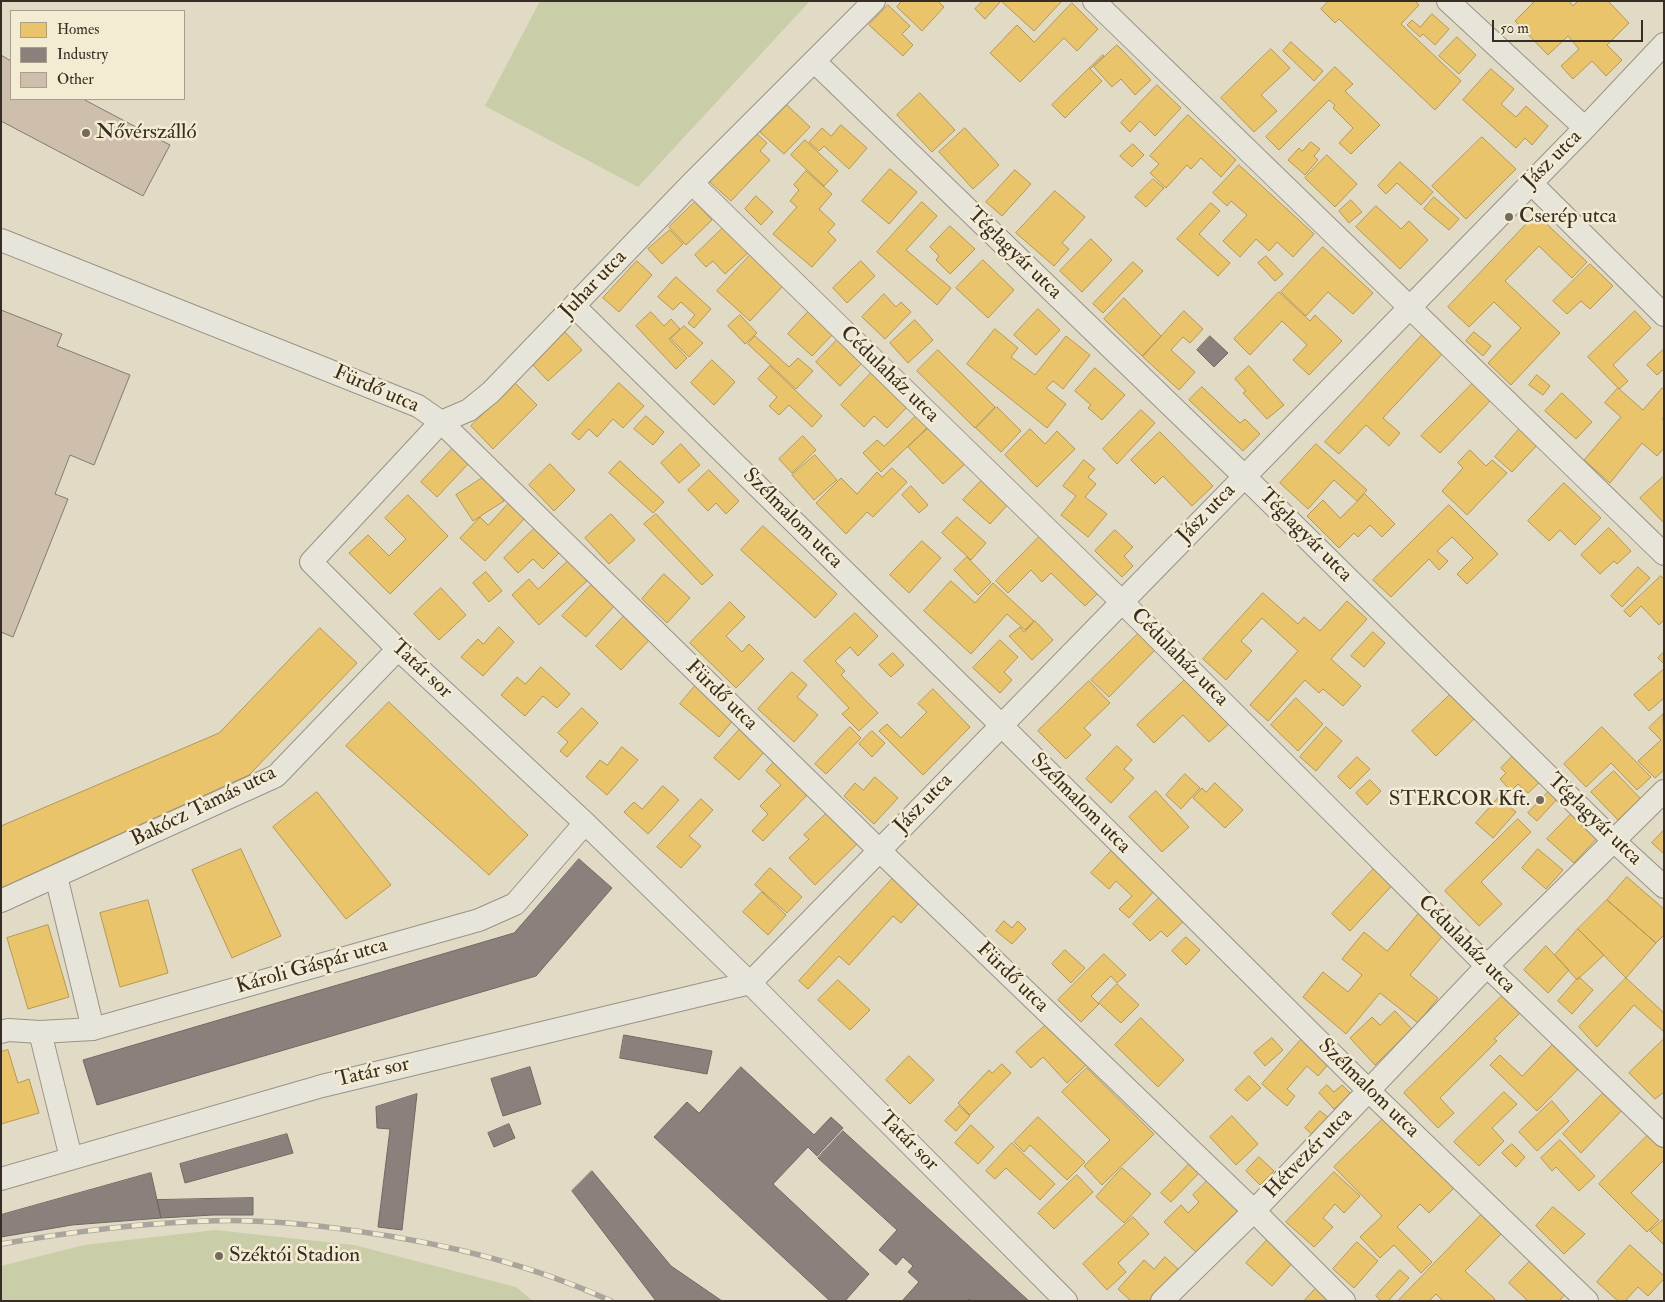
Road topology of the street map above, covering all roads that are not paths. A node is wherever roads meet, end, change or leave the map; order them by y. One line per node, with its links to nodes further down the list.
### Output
1 (874, 1): 5 (street, Juhar utca)
2 (1094, 1): 11 (street)
3 (1448, 1): 6 (street)
4 (1661, 53): 6 (street, Jász utca)
5 (815, 62): 7 (street, Juhar utca); 14 (street, Téglagyár utca)
6 (1585, 128): 8 (street, Jász utca)
7 (692, 183): 10 (street, Juhar utca); 17 (street, Cédulaház utca)
8 (1531, 183): 11 (street, Jász utca); 12 (street)
9 (1, 240): 13 (street, Fürdő utca)
10 (574, 306): 13 (street, Juhar utca); 19 (street, Szélmalom utca)
11 (1408, 308): 14 (street, Jász utca); 15 (street)
12 (1664, 315)
13 (441, 422): 16 (street, Juhar utca); 23 (street, Fürdő utca)
14 (1244, 476): 17 (street, Jász utca); 22 (street, Téglagyár utca)
15 (1664, 554)
16 (311, 562): 18 (street, Tatár sor)
17 (1122, 601): 19 (street, Jász utca); 27 (street, Cédulaház utca)
18 (398, 649): 21 (street, Tatár sor); 24 (street, Bakócz Tamás utca)
19 (1001, 725): 23 (street, Jász utca); 32 (street, Szélmalom utca)
20 (1664, 791): 22 (street, Hétvezér utca)
21 (585, 822): 28 (street, Tatár sor); 29 (street, Károli Gáspár utca)
22 (1614, 841): 25 (street, Téglagyár utca); 27 (street, Hétvezér utca)
23 (879, 850): 28 (street, Jász utca); 36 (street, Fürdő utca)
24 (56, 876): 26 (street, Bakócz Tamás utca); 29 (street)
25 (1664, 887)
26 (1, 901)
27 (1487, 966): 32 (street, Hétvezér utca); 33 (street, Cédulaház utca)
28 (750, 983): 34 (street, Tatár sor); 37 (street, Tatár sor)
29 (93, 1029): 31 (street, Károli Gáspár utca)
30 (1, 1032): 31 (street, Károli Gáspár utca)
31 (40, 1032): 34 (street)
32 (1369, 1091): 36 (street, Hétvezér utca); 40 (street, Szélmalom utca)
33 (1664, 1136)
34 (71, 1158): 35 (street, Tatár sor)
35 (1, 1179)
36 (1254, 1211): 38 (street, Hétvezér utca); 39 (street, Fürdő utca)
37 (1066, 1301)
38 (1162, 1301)
39 (1344, 1301)
40 (1587, 1301)

